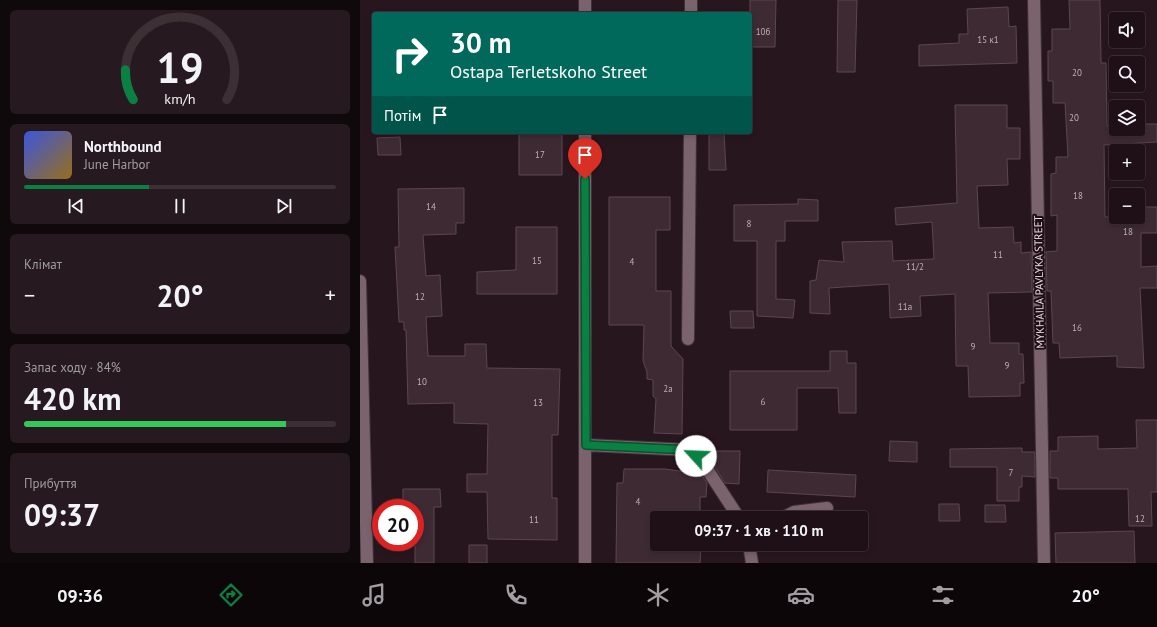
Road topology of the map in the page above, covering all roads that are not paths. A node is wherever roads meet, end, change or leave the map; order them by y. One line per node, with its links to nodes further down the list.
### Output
1 (585, 0): 4 (street)
2 (691, 0): 5 (street)
3 (1034, 0): 18 (street, MYKHAILA PAVLYKA STREET)
4 (585, 12)
5 (691, 12)
6 (585, 134): 10 (street)
7 (690, 134): 9 (street)
8 (360, 281): 15 (street)
9 (688, 339)
10 (586, 445): 12 (street); 16 (street)
11 (827, 508): 13 (street)
12 (734, 511)
13 (802, 511)
14 (750, 551): 17 (street)
15 (367, 563)
16 (585, 563)
17 (752, 563)
18 (1044, 563)

